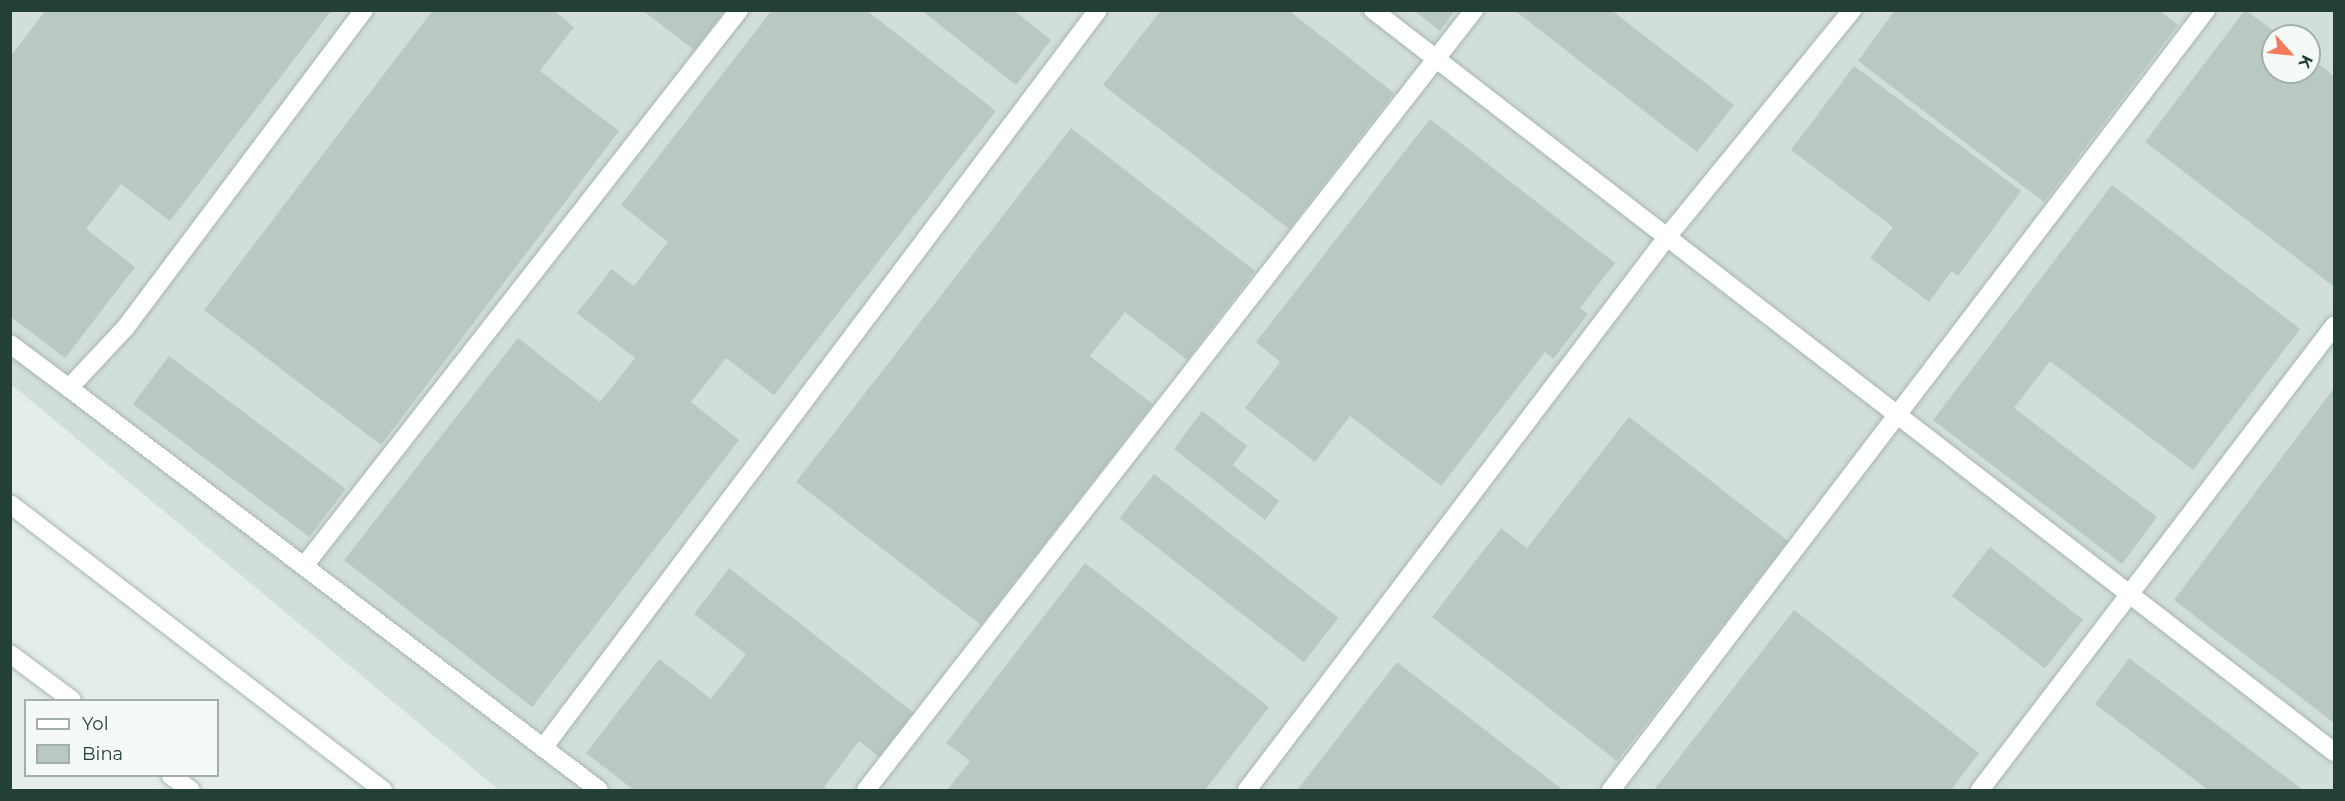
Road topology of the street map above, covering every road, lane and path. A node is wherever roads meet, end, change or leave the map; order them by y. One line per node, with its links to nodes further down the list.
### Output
1 (364, 10): 12 (street)
2 (739, 10): 15 (street)
3 (1098, 10): 19 (street)
4 (1373, 10): 8 (street)
5 (1474, 10): 8 (street)
6 (1852, 10): 9 (street)
7 (2206, 10): 13 (street)
8 (1437, 59): 9 (street); 25 (street)
9 (1667, 237): 13 (street); 26 (street)
10 (2334, 326): 16 (street)
11 (10, 344): 12 (street)
12 (69, 388): 15 (street)
13 (1898, 414): 16 (street); 27 (street)
14 (10, 504): 23 (street)
15 (304, 566): 19 (street)
16 (2130, 594): 20 (street); 28 (street)
17 (10, 654): 18 (street)
18 (71, 699)
19 (543, 748): 24 (street)
20 (2334, 752)
21 (172, 777): 22 (street)
22 (191, 790)
23 (383, 790)
24 (599, 790)
25 (866, 790)
26 (1247, 790)
27 (1611, 790)
28 (1980, 790)

